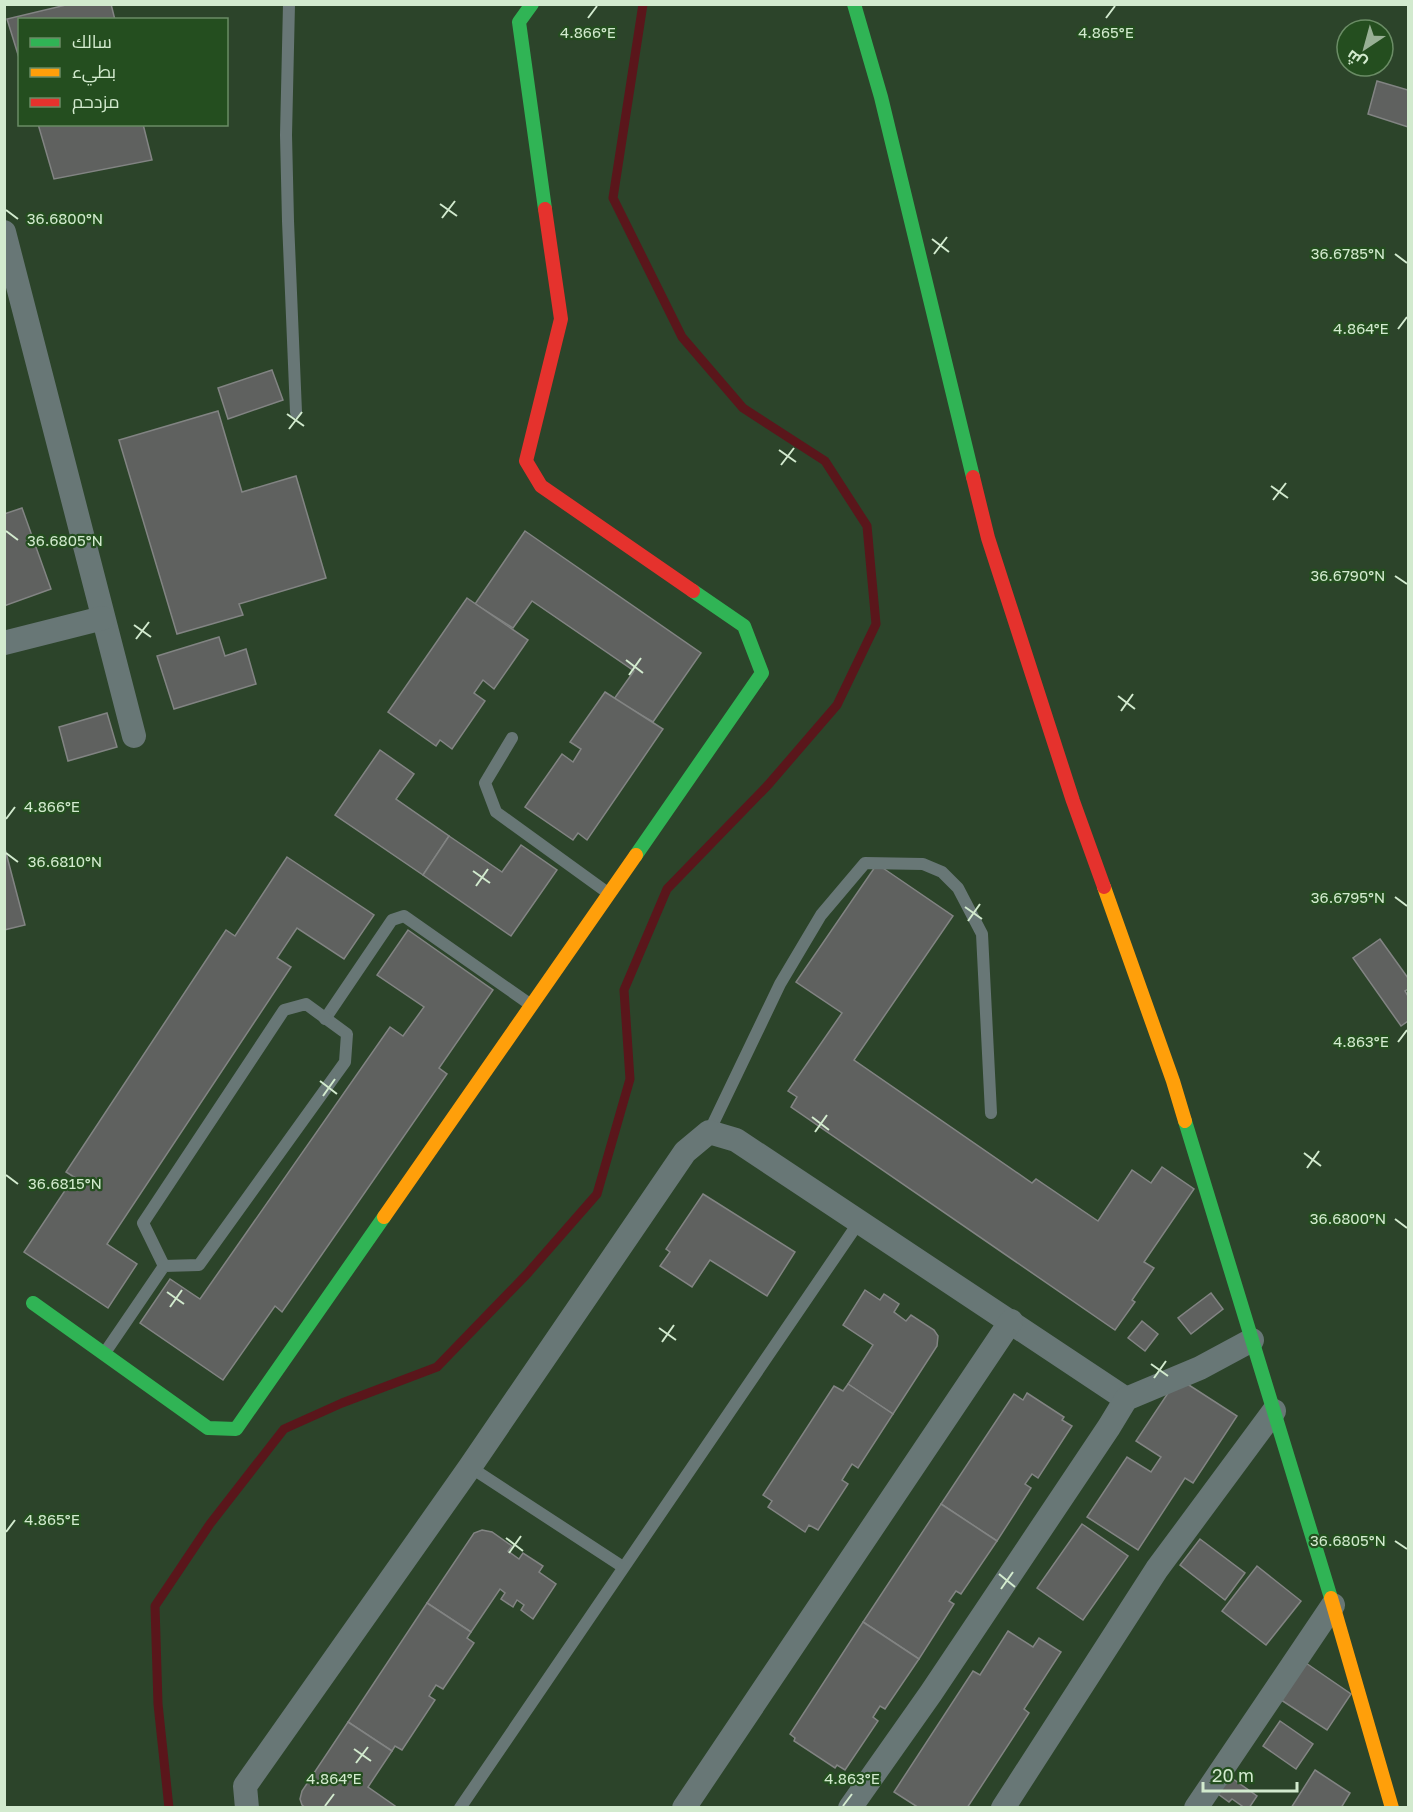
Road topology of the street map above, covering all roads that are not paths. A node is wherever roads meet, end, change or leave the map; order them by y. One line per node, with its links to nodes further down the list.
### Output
1 (289, 4): 5 (lane)
2 (532, 4): 10 (street)
3 (854, 4): 19 (street)
4 (4, 232): 6 (street)
5 (296, 412)
6 (103, 618): 7 (street); 8 (street)
7 (4, 643)
8 (134, 736)
9 (512, 738): 10 (lane)
10 (609, 893): 11 (street)
11 (531, 1005): 12 (lane); 20 (street)
12 (325, 1019): 16 (lane); 16 (lane)
13 (991, 1113): 14 (lane)
14 (709, 1132): 15 (street); 23 (street)
15 (859, 1222): 18 (street); 24 (lane)
16 (164, 1266): 20 (lane)
17 (33, 1303): 20 (street)
18 (1011, 1321): 21 (street); 29 (street)
19 (1252, 1340): 21 (street); 22 (street)
20 (104, 1354)
21 (1126, 1399): 30 (street)
22 (1274, 1411): 25 (street); 31 (street)
23 (470, 1467): 24 (lane); 27 (street)
24 (623, 1567): 28 (lane)
25 (1333, 1605): 26 (street); 32 (street)
26 (1391, 1806)
27 (247, 1808)
28 (460, 1808)
29 (684, 1808)
30 (850, 1808)
31 (1003, 1808)
32 (1196, 1808)

